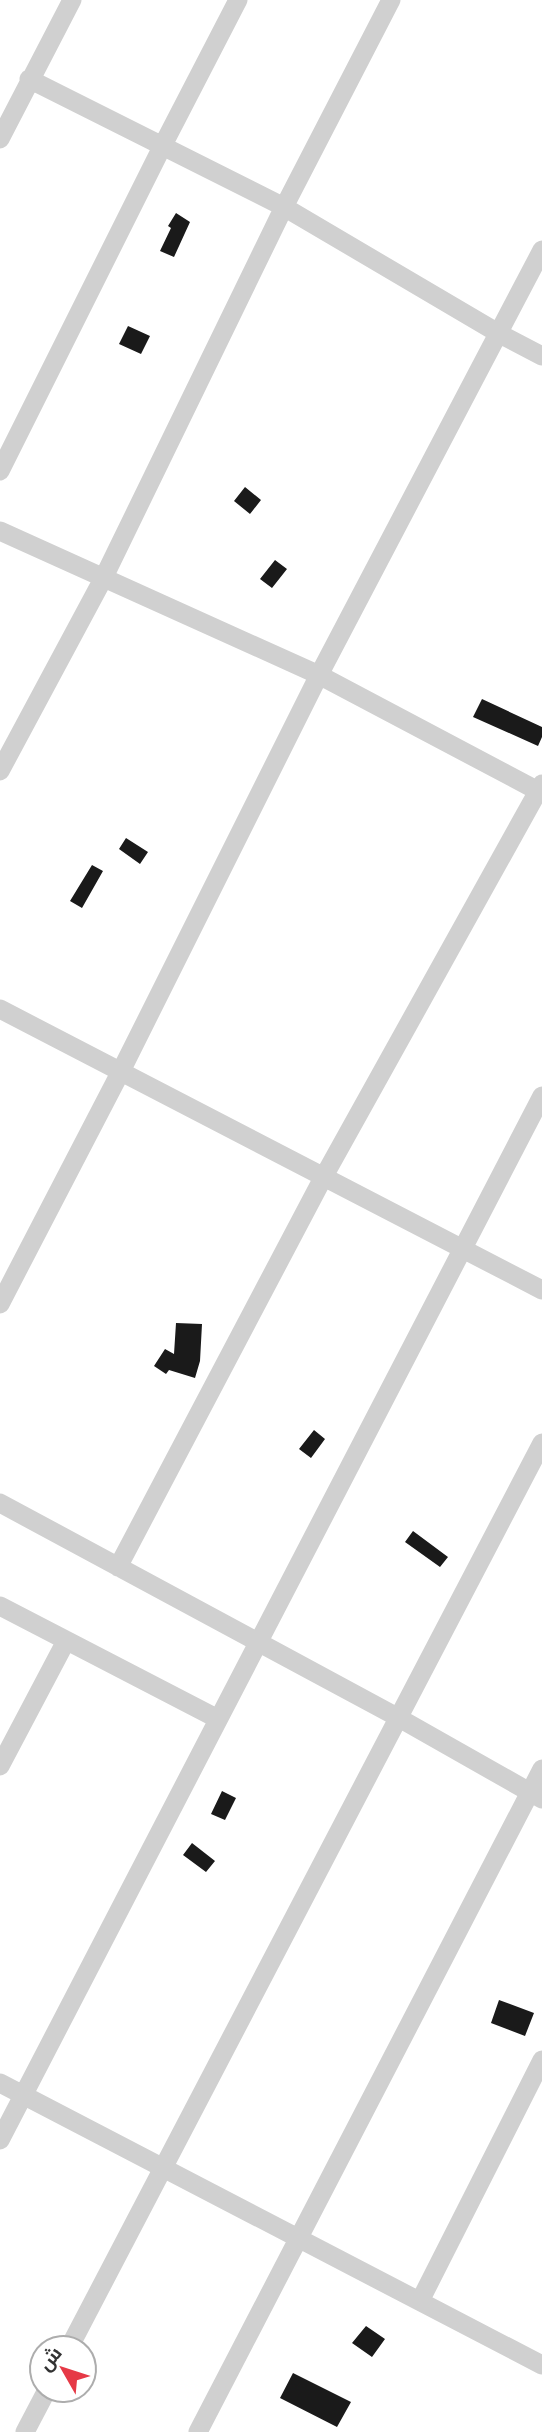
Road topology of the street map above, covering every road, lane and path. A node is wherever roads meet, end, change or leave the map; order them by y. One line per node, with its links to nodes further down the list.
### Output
1 (72, 0): 4 (street)
2 (238, 0): 6 (street)
3 (391, 0): 7 (street)
4 (29, 79): 5 (street); 6 (street)
5 (0, 139)
6 (163, 145): 7 (street); 11 (street)
7 (284, 207): 9 (street); 13 (street)
8 (542, 250): 9 (street)
9 (498, 333): 10 (street); 14 (street)
10 (542, 356)
11 (0, 471)
12 (0, 531): 13 (street)
13 (103, 579): 14 (street); 15 (street)
14 (319, 675): 16 (street); 18 (street)
15 (0, 771)
16 (541, 789): 20 (street)
17 (0, 1009): 18 (street)
18 (120, 1073): 20 (street); 23 (street)
19 (542, 1096): 21 (street)
20 (323, 1178): 21 (street); 26 (street)
21 (464, 1249): 22 (street); 29 (street)
22 (542, 1290)
23 (0, 1304)
24 (542, 1443): 30 (street)
25 (0, 1503): 26 (street)
26 (118, 1567): 29 (street)
27 (0, 1606): 28 (street)
28 (66, 1641): 31 (street); 32 (street)
29 (259, 1643): 30 (street); 31 (street)
30 (399, 1718): 34 (street); 39 (street)
31 (218, 1719): 37 (street)
32 (0, 1766)
33 (542, 1769): 34 (street)
34 (536, 1796): 40 (street)
35 (542, 2060): 41 (street)
36 (0, 2082): 37 (street)
37 (24, 2095): 38 (street); 39 (street)
38 (0, 2140)
39 (163, 2167): 40 (street); 42 (street)
40 (299, 2237): 41 (street); 46 (street)
41 (420, 2301): 43 (street)
42 (76, 2334)
43 (542, 2365)
44 (40, 2404): 45 (street)
45 (25, 2432)
46 (198, 2432)

